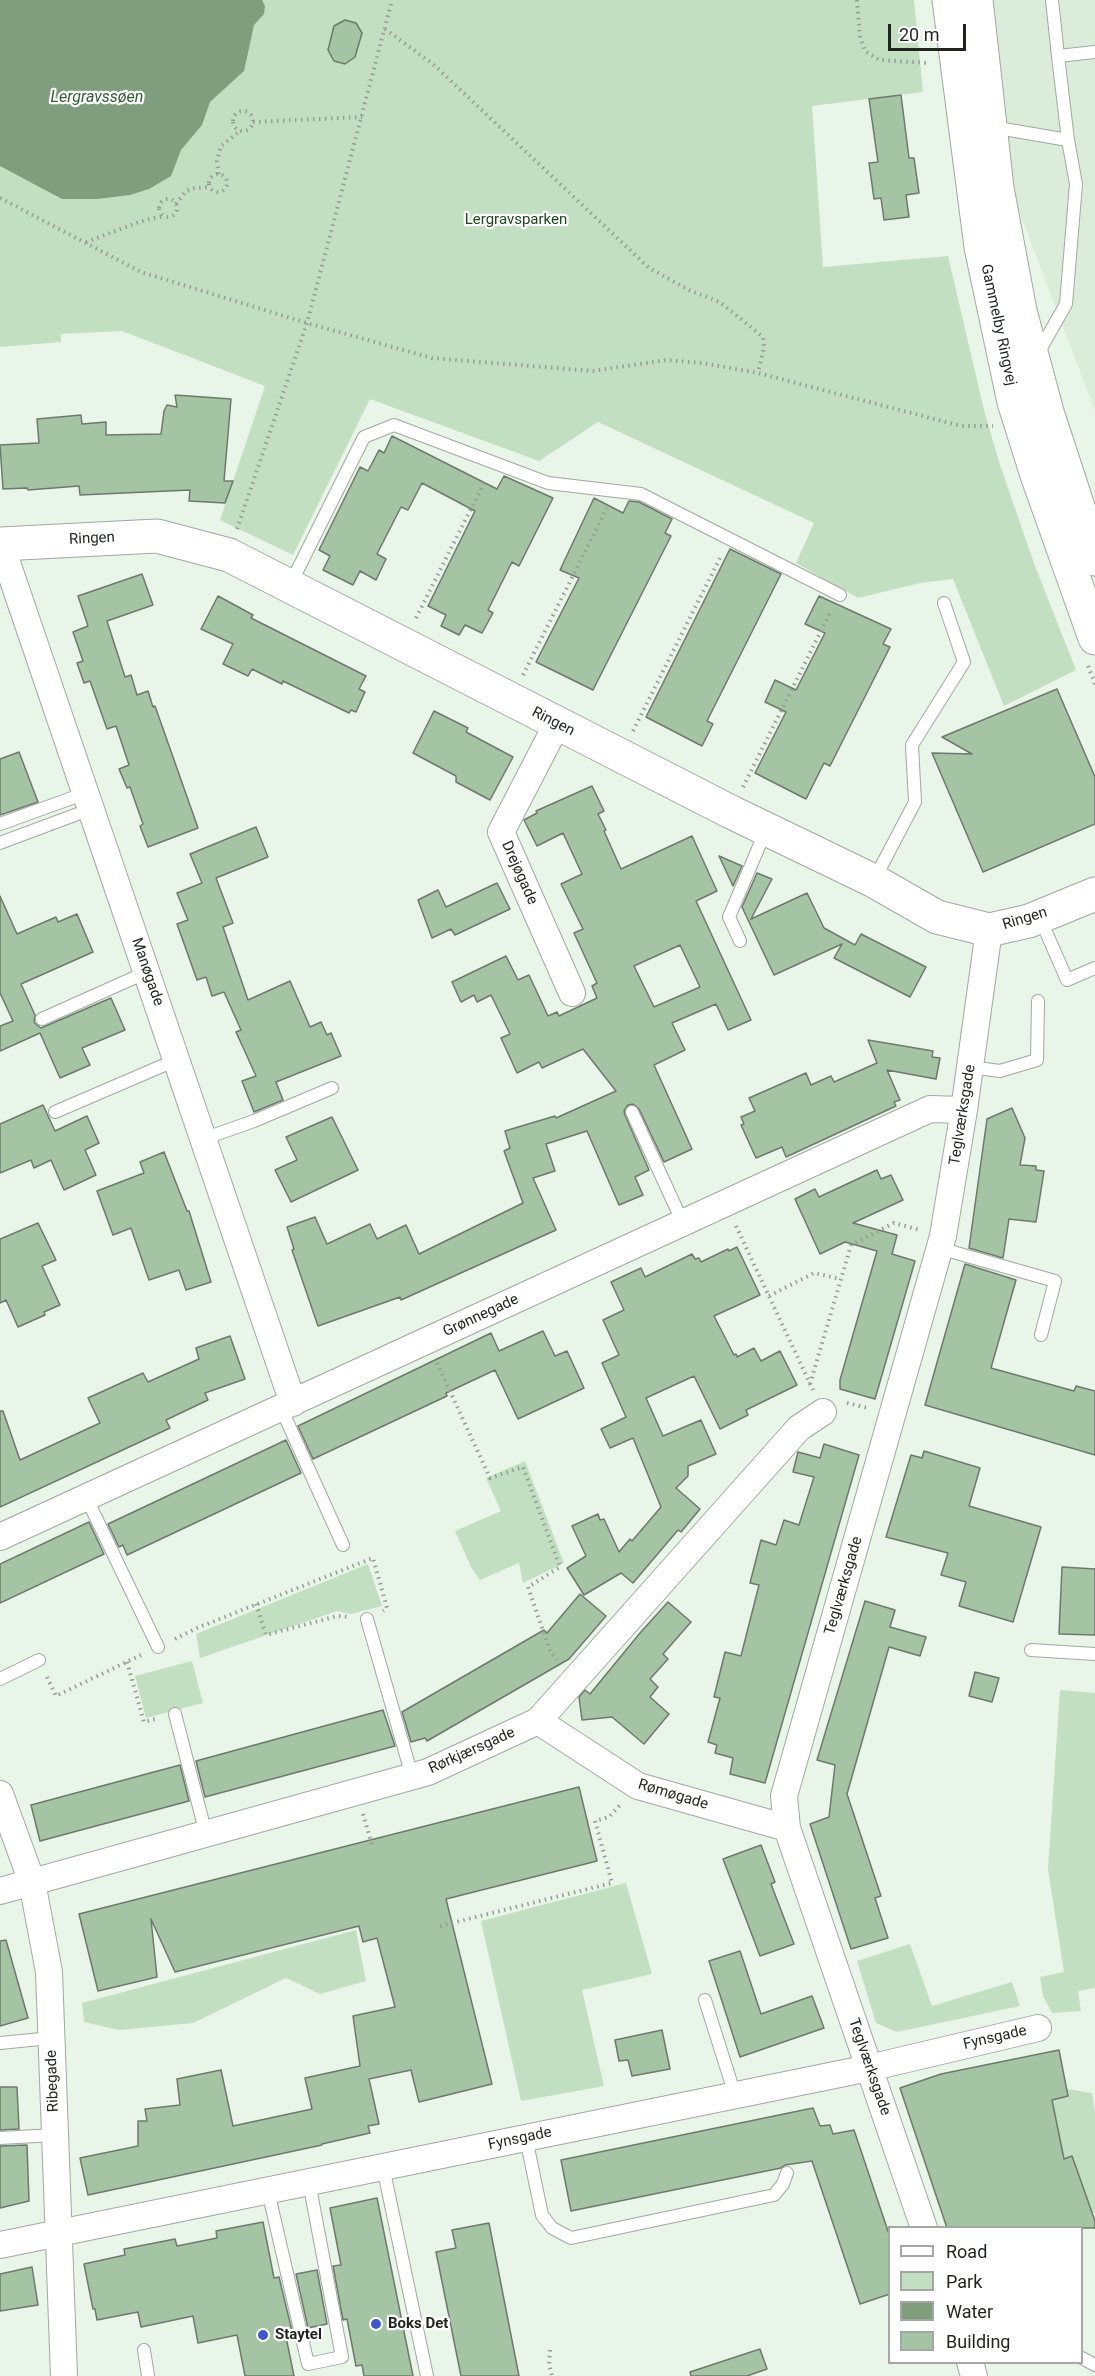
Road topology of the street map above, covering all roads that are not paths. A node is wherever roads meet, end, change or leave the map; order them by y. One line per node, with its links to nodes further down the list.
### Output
1 (949, 0): 14 (street, Gammelby Ringvej)
2 (976, 0): 6 (street, Gammelby Ringvej)
3 (1052, 0): 5 (lane)
4 (1095, 52): 5 (lane)
5 (1058, 56): 7 (lane)
6 (990, 127): 7 (lane); 8 (street, Gammelby Ringvej)
7 (1068, 140): 8 (lane)
8 (1033, 361): 10 (street, Gammelby Ringvej)
9 (0, 543): 11 (street, Ringen); 16 (street, Manøgade)
10 (1095, 559)
11 (289, 586): 12 (lane); 15 (street, Ringen)
12 (840, 595)
13 (944, 603): 20 (lane)
14 (1095, 638)
15 (557, 724): 18 (street, Ringen); 27 (street, Drejøgade)
16 (88, 801): 17 (lane); 19 (lane); 26 (street, Manøgade)
17 (0, 824)
18 (766, 829): 20 (street, Ringen); 24 (lane)
19 (0, 843)
20 (874, 881): 23 (street, Ringen)
21 (1095, 894): 22 (street, Ringen)
22 (1040, 917): 23 (street, Ringen); 25 (lane)
23 (989, 930): 31 (street, Teglværksgade)
24 (740, 941)
25 (1095, 968)
26 (147, 972): 29 (lane); 30 (street, Manøgade)
27 (572, 993)
28 (1038, 1001): 31 (lane)
29 (42, 1019)
30 (176, 1060): 34 (lane); 36 (street, Manøgade)
31 (970, 1067): 33 (street, Teglværksgade)
32 (332, 1088): 36 (lane)
33 (964, 1110): 37 (street, Grønnegade); 38 (street, Teglværksgade)
34 (55, 1112)
35 (632, 1112): 37 (lane)
36 (203, 1139): 40 (street, Manøgade)
37 (683, 1223): 40 (street, Grønnegade)
38 (941, 1242): 39 (lane); 55 (street, Teglværksgade)
39 (1041, 1335)
40 (287, 1405): 42 (street, Grønnegade); 44 (lane)
41 (823, 1412): 52 (street, Rørkjærsgade)
42 (86, 1497): 43 (street, Grønnegade); 46 (lane)
43 (0, 1537)
44 (343, 1545)
45 (367, 1619): 53 (lane)
46 (158, 1647)
47 (1031, 1650): 48 (lane)
48 (1095, 1654)
49 (39, 1660): 50 (lane)
50 (0, 1679)
51 (175, 1714): 56 (lane)
52 (538, 1721): 53 (street, Rørkjærsgade); 55 (street, Rømøgade)
53 (412, 1776): 56 (street, Rørkjærsgade)
54 (0, 1794): 57 (street, Ribegade)
55 (787, 1828): 63 (street, Teglværksgade)
56 (206, 1834): 57 (street, Rørkjærsgade)
57 (32, 1882): 58 (street, Rørkjærsgade); 61 (street, Ribegade)
58 (0, 1891)
59 (705, 2000): 64 (lane)
60 (1038, 2028): 63 (street, Fynsgade)
61 (51, 2038): 62 (lane); 65 (street, Ribegade)
62 (0, 2043)
63 (869, 2067): 64 (street, Fynsgade); 72 (street, Teglværksgade)
64 (735, 2095): 67 (street, Fynsgade)
65 (55, 2135): 66 (lane); 73 (street, Ribegade)
66 (0, 2138)
67 (526, 2138): 68 (street, Fynsgade); 69 (lane)
68 (383, 2167): 70 (street, Fynsgade); 78 (lane)
69 (787, 2173)
70 (309, 2182): 71 (street, Fynsgade); 71 (lane)
71 (268, 2191): 73 (street, Fynsgade)
72 (923, 2226)
73 (59, 2234): 74 (street, Fynsgade); 76 (street, Ribegade)
74 (0, 2245)
75 (144, 2350): 77 (lane)
76 (64, 2376)
77 (148, 2376)
78 (428, 2376)

